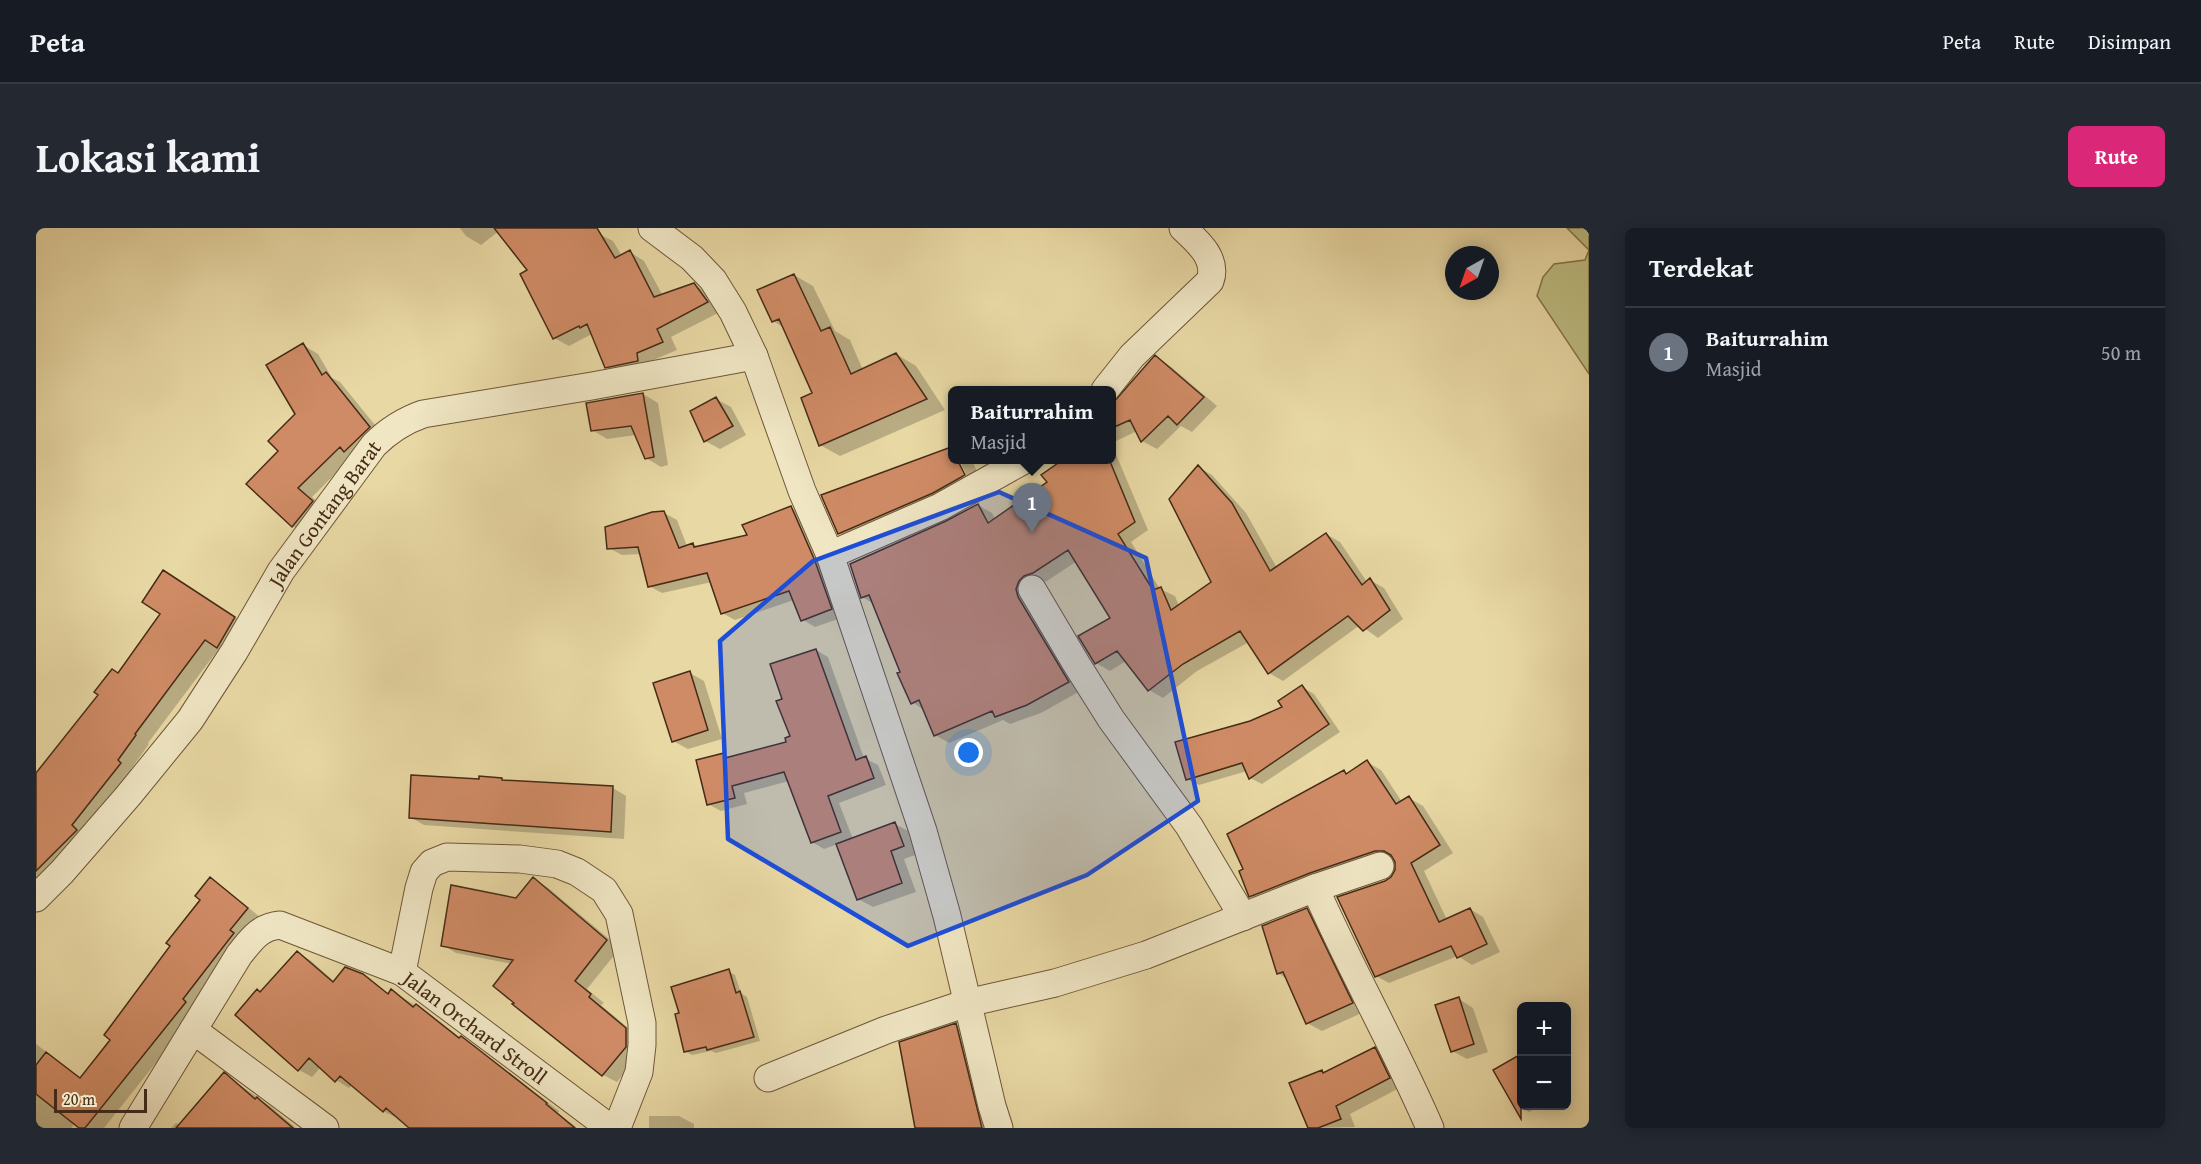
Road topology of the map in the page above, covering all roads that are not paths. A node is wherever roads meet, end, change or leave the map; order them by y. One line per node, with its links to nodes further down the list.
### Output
1 (652, 228): 3 (street)
2 (1183, 228): 4 (street)
3 (753, 356): 6 (street); 10 (street, Jalan Gontang Barat)
4 (1108, 386)
5 (1015, 464): 6 (street)
6 (830, 555): 13 (street)
7 (1032, 589): 11 (street)
8 (1380, 867): 9 (street)
9 (1315, 888): 11 (street); 21 (street)
10 (36, 898)
11 (1243, 917): 13 (street)
12 (402, 972): 14 (street); 18 (street, Jalan Orchard Stroll); 19 (street, Jalan Orchard Stroll)
13 (967, 1003): 15 (street); 20 (street)
14 (193, 1030): 16 (street); 17 (street)
15 (768, 1078)
16 (134, 1128)
17 (325, 1128)
18 (610, 1128)
19 (618, 1128)
20 (999, 1128)
21 (1430, 1128)

